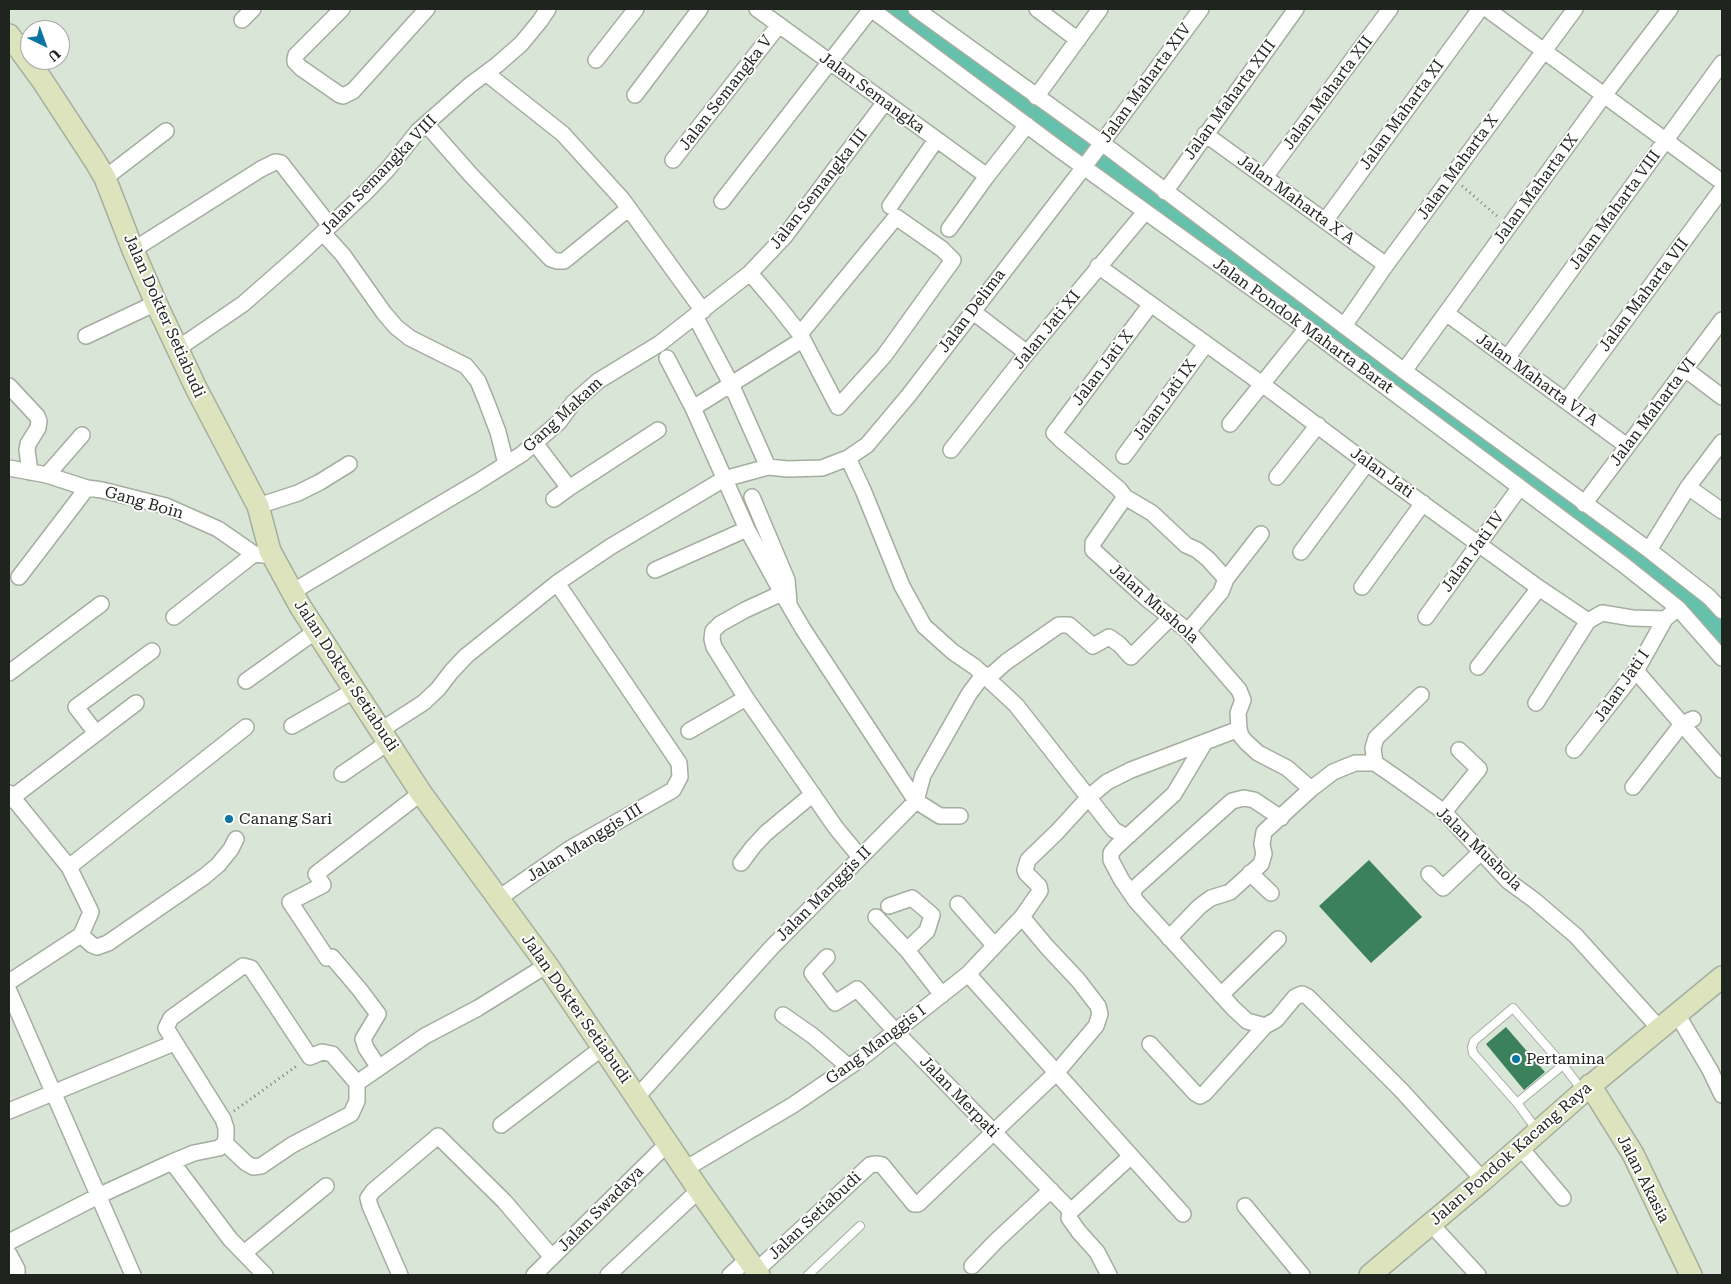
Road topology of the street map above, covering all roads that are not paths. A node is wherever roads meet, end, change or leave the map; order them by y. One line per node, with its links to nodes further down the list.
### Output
1 (253, 9): 19 (street)
2 (342, 9): 3 (street)
3 (427, 9)
4 (548, 9): 27 (street, Jalan Semangka VIII)
5 (636, 9): 24 (street)
6 (700, 9): 28 (street)
7 (757, 9): 20 (street, Jalan Semangka)
8 (871, 9): 25 (street); 33 (street, Jalan Pondok Maharta Barat)
9 (916, 9): 30 (street, Jalan Pondok Maharta Barat)
10 (1037, 9): 22 (street)
11 (1100, 9): 22 (street)
12 (1201, 9): 38 (street, Jalan Maharta XIV)
13 (1296, 9): 35 (street, Jalan Maharta XIII)
14 (1390, 9): 41 (street, Jalan Maharta XII)
15 (1480, 9): 50 (street, Jalan Maharta XI)
16 (1487, 9): 23 (street)
17 (1575, 9): 23 (street, Jalan Maharta X)
18 (1670, 9): 29 (street, Jalan Maharta IX)
19 (242, 20)
20 (779, 25): 25 (street, Jalan Semangka); 39 (street, Jalan Semangka V)
21 (10, 40): 42 (street, Jalan Dokter Setiabudi)
22 (1078, 40): 30 (street)
23 (1544, 51): 29 (street); 54 (street, Jalan Maharta X)
24 (596, 60)
25 (830, 63): 31 (street, Jalan Semangka); 46 (street)
26 (1722, 63): 37 (street, Jalan Maharta VIII)
27 (486, 73): 32 (street, Jalan Semangka VIII); 48 (street)
28 (634, 95)
29 (1604, 95): 37 (street); 61 (street, Jalan Maharta IX)
30 (1036, 97): 38 (street, Jalan Pondok Maharta Barat)
31 (885, 102): 36 (street, Jalan Semangka); 56 (street, Jalan Semangka III)
32 (426, 124): 48 (street); 51 (street, Jalan Semangka VIII)
33 (1027, 125): 38 (street, Jalan Pondok Maharta Barat); 40 (street)
34 (166, 131): 42 (street)
35 (1205, 134): 41 (street, Jalan Maharta X A); 45 (street, Jalan Maharta XIII)
36 (936, 140): 40 (street, Jalan Semangka); 47 (street)
37 (1666, 141): 43 (street); 71 (street, Jalan Maharta VIII)
38 (1093, 154): 45 (street, Jalan Pondok Maharta Barat); 49 (street, Jalan Pondok Maharta Barat); 59 (street, Jalan Delima)
39 (673, 160)
40 (987, 176): 52 (street)
41 (1265, 177): 50 (street, Jalan Maharta X A)
42 (105, 178): 53 (street, Jalan Dokter Setiabudi)
43 (1722, 182)
44 (1722, 189): 78 (street, Jalan Maharta VII)
45 (1165, 192): 63 (street, Jalan Pondok Maharta Barat)
46 (722, 201)
47 (890, 206)
48 (628, 209): 60 (street)
49 (1145, 212): 55 (street, Jalan Jati XI); 64 (street, Jalan Pondok Maharta Barat)
50 (1325, 221): 54 (street, Jalan Maharta X A)
51 (327, 229): 53 (street); 68 (street, Jalan Semangka VIII); 91 (street)
52 (949, 229)
53 (133, 250): 57 (street, Jalan Dokter Setiabudi)
54 (1386, 265): 63 (street, Jalan Maharta X)
55 (1098, 266): 58 (street, Jalan Jati); 69 (street, Jalan Jati XI)
56 (750, 274): 60 (street, Gang Makam); 66 (street)
57 (156, 303): 65 (street); 68 (street, Jalan Dokter Setiabudi)
58 (1151, 304): 67 (street, Jalan Jati); 104 (street, Jalan Jati X)
59 (972, 311): 69 (street); 89 (street, Jalan Delima)
60 (699, 313): 74 (street); 85 (street, Gang Makam)
61 (1446, 313): 71 (street, Jalan Maharta VI A); 73 (street, Jalan Maharta IX)
62 (1722, 320): 72 (street, Jalan Maharta VI)
63 (1344, 326): 73 (street, Jalan Pondok Maharta Barat)
64 (1307, 328): 75 (street); 99 (street, Jalan Pondok Maharta Barat)
65 (86, 336)
66 (801, 337): 66 (street); 74 (street)
67 (1206, 344): 75 (street, Jalan Jati); 88 (street, Jalan Jati IX)
68 (177, 349): 108 (street, Jalan Dokter Setiabudi)
69 (1027, 353): 87 (street, Jalan Jati XI)
70 (666, 358): 79 (street)
71 (1507, 358): 78 (street, Jalan Maharta VI A)
72 (1685, 369): 77 (street); 86 (street, Jalan Maharta VI)
73 (1404, 371): 107 (street, Jalan Pondok Maharta Barat)
74 (732, 384): 79 (street); 93 (street)
75 (1262, 384): 80 (street); 81 (street, Jalan Jati)
76 (9, 386): 95 (street)
77 (1722, 398)
78 (1566, 401): 86 (street, Jalan Maharta VI A)
79 (693, 408): 98 (street)
80 (1230, 424)
81 (1318, 425): 92 (street, Jalan Jati); 97 (street)
82 (658, 430): 102 (street)
83 (82, 435): 96 (street)
84 (1722, 442): 100 (street)
85 (535, 443): 91 (street, Gang Makam); 102 (street)
86 (1627, 446): 107 (street, Jalan Maharta VI)
87 (951, 450)
88 (1124, 456)
89 (848, 458): 93 (street, Jalan Delima); 140 (street)
90 (349, 464): 108 (street)
91 (506, 464): 122 (street, Gang Makam)
92 (1367, 464): 106 (street, Jalan Jati); 115 (street)
93 (768, 467): 98 (street, Jalan Delima)
94 (9, 468): 95 (street, Gang Boin)
95 (30, 472): 96 (street, Gang Boin)
96 (47, 475): 101 (street, Gang Boin)
97 (1276, 477)
98 (724, 479): 110 (street); 119 (street, Jalan Delima)
99 (1520, 487): 112 (street, Jalan Jati IV); 126 (street, Jalan Pondok Maharta Barat)
100 (1688, 487): 109 (street); 113 (street)
101 (87, 488): 114 (street, Gang Boin); 117 (street)
102 (569, 488): 105 (street)
103 (752, 497): 125 (street)
104 (1126, 497): 118 (street); 130 (street, Jalan Mushola)
105 (554, 499)
106 (1423, 503): 112 (street, Jalan Jati); 120 (street)
107 (1584, 504): 113 (street, Jalan Pondok Maharta Barat)
108 (258, 506): 114 (street, Jalan Dokter Setiabudi)
109 (1722, 511)
110 (747, 529): 116 (street); 123 (street)
111 (1261, 534): 118 (street)
112 (1479, 545): 121 (street, Jalan Jati); 128 (street, Jalan Jati IV)
113 (1649, 550): 127 (street, Jalan Pondok Maharta Barat)
114 (262, 552): 122 (street, Jalan Dokter Setiabudi); 129 (street)
115 (1301, 552)
116 (655, 570)
117 (19, 577)
118 (1226, 579): 134 (street)
119 (557, 583): 153 (street, Jalan Delima); 180 (street, Jalan Manggis III)
120 (1362, 587)
121 (1538, 588): 132 (street, Jalan Jati); 137 (street)
122 (292, 592): 133 (street, Jalan Dokter Setiabudi)
123 (782, 593): 125 (street); 144 (street)
124 (102, 604): 139 (street)
125 (790, 607): 166 (street)
126 (1678, 608): 131 (street); 136 (street, Jalan Pondok Maharta Barat)
127 (1722, 611)
128 (1426, 616)
129 (174, 617)
130 (1170, 618): 134 (street, Jalan Mushola); 140 (street, Jalan Manggis II)
131 (1665, 619): 132 (street); 138 (street, Jalan Jati I)
132 (1588, 621): 146 (street)
133 (316, 631): 141 (street); 142 (street, Jalan Dokter Setiabudi)
134 (1188, 632): 150 (street, Jalan Mushola)
135 (152, 651): 152 (street)
136 (1722, 658)
137 (1478, 667)
138 (1636, 671): 147 (street); 156 (street, Jalan Jati I)
139 (9, 673)
140 (986, 676): 165 (street); 166 (street, Jalan Manggis II)
141 (246, 681)
142 (355, 690): 148 (street); 153 (street, Jalan Dokter Setiabudi)
143 (1420, 695): 157 (street)
144 (746, 698): 151 (street); 163 (street)
145 (136, 703): 152 (street)
146 (1536, 703)
147 (1687, 721): 158 (street); 160 (street)
148 (292, 726)
149 (246, 727): 175 (street)
150 (1239, 729): 154 (street); 161 (street)
151 (689, 732)
152 (96, 733): 164 (street)
153 (385, 736): 159 (street, Jalan Delima); 162 (street, Jalan Dokter Setiabudi)
154 (1205, 742): 165 (street); 170 (street)
155 (1459, 750): 167 (street)
156 (1574, 750)
157 (1375, 763): 161 (street); 167 (street, Jalan Mushola)
158 (1722, 770)
159 (342, 774)
160 (1633, 787)
161 (1311, 789): 169 (street)
162 (421, 793): 180 (street, Jalan Dokter Setiabudi); 208 (street)
163 (813, 794): 173 (street); 174 (street)
164 (10, 797): 175 (street)
165 (1089, 797): 170 (street); 184 (street, Gang Manggis I)
166 (916, 801): 168 (street); 173 (street, Jalan Manggis II)
167 (1444, 812): 172 (street, Jalan Mushola)
168 (960, 816)
169 (1281, 818): 176 (street); 179 (street)
170 (1127, 837): 179 (street)
171 (236, 839): 185 (street)
172 (1481, 852): 177 (street); 201 (street, Jalan Mushola)
173 (860, 857): 214 (street, Jalan Manggis II)
174 (741, 863)
175 (69, 867): 185 (street)
176 (1250, 873): 178 (street); 186 (street)
177 (1429, 874)
178 (1271, 892)
179 (1132, 895): 186 (street)
180 (499, 898): 191 (street, Jalan Dokter Setiabudi)
181 (958, 904): 188 (street)
182 (888, 906): 189 (street)
183 (876, 917): 189 (street)
184 (1022, 917): 188 (street, Gang Manggis I); 209 (street)
185 (81, 935): 194 (street)
186 (1169, 938): 197 (street)
187 (1278, 939): 197 (street)
188 (994, 945): 192 (street, Gang Manggis I)
189 (908, 950): 196 (street)
190 (826, 956): 202 (street, Jalan Merpati)
191 (546, 965): 205 (street, Jalan Dokter Setiabudi); 208 (street)
192 (968, 974): 196 (street, Gang Manggis I); 209 (street)
193 (1722, 976): 198 (street, Jalan Pondok Kacang Raya)
194 (9, 982)
195 (9, 991): 212 (street)
196 (942, 995): 202 (street, Gang Manggis I)
197 (1221, 995): 200 (street)
198 (1677, 1014): 201 (street, Jalan Pondok Kacang Raya); 213 (street)
199 (783, 1015): 207 (street)
200 (1265, 1026): 204 (street); 226 (street)
201 (1659, 1028): 211 (street, Jalan Pondok Kacang Raya)
202 (896, 1032): 207 (street, Gang Manggis I); 218 (street, Jalan Merpati)
203 (174, 1042): 210 (street); 212 (street); 220 (street)
204 (1150, 1044)
205 (602, 1048): 214 (street, Jalan Dokter Setiabudi); 217 (street)
206 (1562, 1065): 211 (lane); 215 (lane); 215 (lane)
207 (849, 1067): 225 (street, Gang Manggis I)
208 (379, 1068): 210 (street)
209 (1057, 1072): 218 (street); 223 (street)
210 (357, 1083): 220 (street)
211 (1587, 1088): 219 (street, Jalan Pondok Kacang Raya); 255 (street, Jalan Akasia)
212 (54, 1093): 216 (street); 230 (street)
213 (1722, 1095)
214 (637, 1097): 221 (street, Jalan Dokter Setiabudi)
215 (1517, 1103): 219 (lane)
216 (9, 1111)
217 (501, 1124)
218 (993, 1131): 229 (street, Jalan Merpati); 242 (street, Jalan Setiabudi)
219 (1538, 1132): 222 (street, Jalan Pondok Kacang Raya)
220 (225, 1143): 224 (street)
221 (667, 1144): 225 (street, Jalan Dokter Setiabudi); 240 (street, Jalan Swadaya)
222 (1520, 1147): 226 (street, Jalan Pondok Kacang Raya); 231 (street)
223 (1131, 1156): 233 (street); 234 (street)
224 (172, 1162): 230 (street); 238 (street)
225 (685, 1169): 228 (street, Jalan Dokter Setiabudi)
226 (1483, 1180): 235 (street, Jalan Pondok Kacang Raya)
227 (326, 1186): 238 (street)
228 (699, 1190): 242 (street, Jalan Dokter Setiabudi); 249 (street)
229 (1051, 1190): 233 (street, Jalan Merpati); 241 (street)
230 (98, 1196): 237 (street); 245 (street)
231 (1563, 1198)
232 (1245, 1206): 252 (street)
233 (1070, 1212): 243 (street, Jalan Merpati)
234 (1184, 1214)
235 (1431, 1224): 253 (street, Jalan Pondok Kacang Raya); 254 (street)
236 (860, 1226): 251 (lane)
237 (9, 1242)
238 (244, 1253): 246 (street)
239 (9, 1254): 244 (street)
240 (552, 1257): 247 (street); 248 (street, Jalan Swadaya)
241 (972, 1266)
242 (754, 1269): 250 (street, Jalan Setiabudi)
243 (1104, 1273)
244 (17, 1275)
245 (133, 1275)
246 (265, 1275)
247 (400, 1275)
248 (534, 1275)
249 (608, 1275)
250 (730, 1275)
251 (808, 1275)
252 (1302, 1275)
253 (1370, 1275)
254 (1478, 1275)
255 (1691, 1275)

